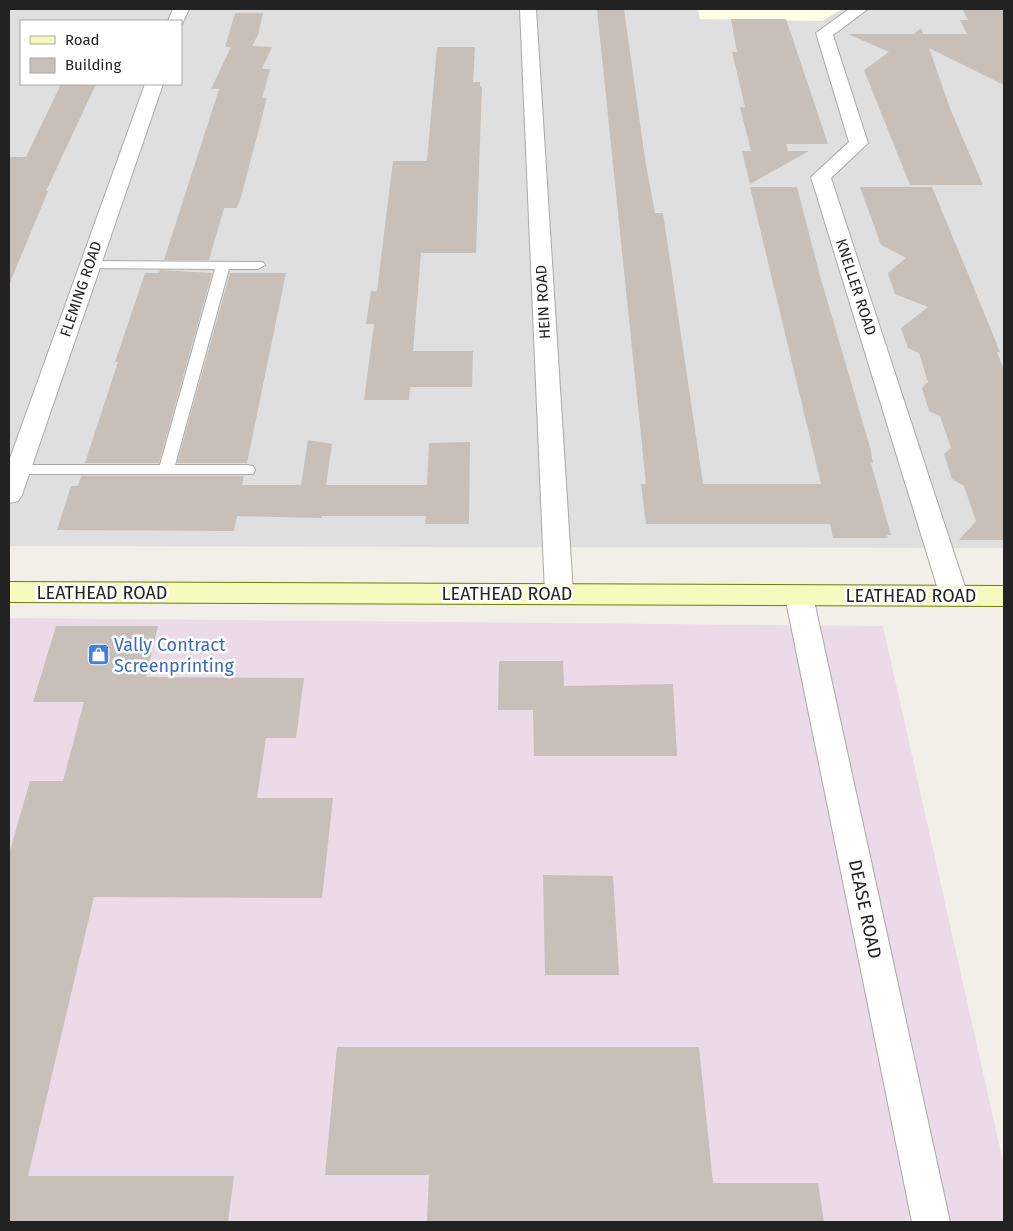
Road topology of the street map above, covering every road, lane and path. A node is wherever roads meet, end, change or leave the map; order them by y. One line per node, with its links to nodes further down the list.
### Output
1 (528, 9): 12 (street, HEIN ROAD)
2 (860, 9): 14 (street, KNELLER ROAD)
3 (154, 85): 6 (street, FLEMING ROAD)
4 (223, 264): 5 (lane); 6 (lane); 8 (lane)
5 (258, 264)
6 (90, 265): 7 (street, FLEMING ROAD)
7 (18, 470): 8 (lane); 10 (street, FLEMING ROAD)
8 (166, 470): 9 (lane)
9 (247, 470)
10 (9, 495)
11 (9, 592): 12 (street, LEATHEAD ROAD)
12 (559, 594): 13 (street, LEATHEAD ROAD)
13 (799, 596): 14 (street, LEATHEAD ROAD); 16 (street, DEASE ROAD)
14 (954, 596): 15 (street, LEATHEAD ROAD)
15 (1004, 596)
16 (931, 1222)

